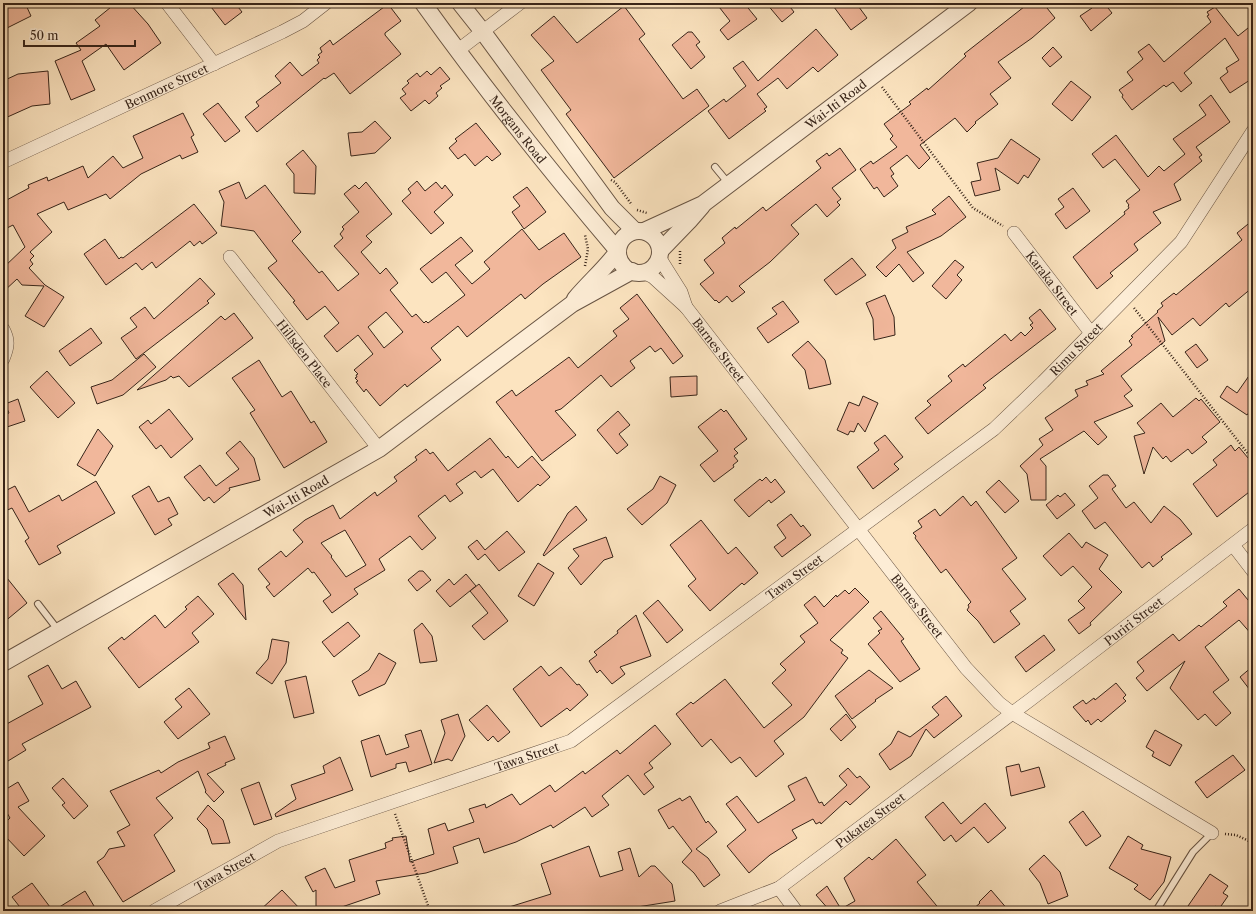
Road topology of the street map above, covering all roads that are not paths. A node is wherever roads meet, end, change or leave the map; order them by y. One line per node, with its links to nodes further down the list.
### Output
1 (167, 3): 9 (street)
2 (326, 3): 9 (street, Benmore Street)
3 (423, 3): 8 (street, Morgans Road)
4 (460, 3): 7 (street)
5 (520, 3): 7 (street)
6 (969, 3): 13 (street, Wai-Iti Road)
7 (483, 32): 8 (street); 15 (street)
8 (457, 51): 17 (street, Morgans Road)
9 (214, 64): 11 (street, Benmore Street)
10 (1253, 131): 24 (street, Rimu Street)
11 (3, 162)
12 (715, 167): 13 (lane)
13 (730, 185): 14 (street, Wai-Iti Road)
14 (703, 204): 15 (street, Wai-Iti Road); 18 (street, Wai-Iti Road)
15 (639, 231): 17 (street); 18 (street)
16 (1014, 233): 24 (street, Karaka Street)
17 (618, 251): 20 (street); 21 (street, Wai-Iti Road)
18 (659, 254): 20 (street); 22 (street, Barnes Street)
19 (230, 257): 26 (street, Hillsden Place)
20 (638, 272): 21 (street, Wai-Iti Road); 22 (street, Barnes Street)
21 (572, 304): 26 (street, Wai-Iti Road)
22 (686, 307): 28 (street, Barnes Street)
23 (3, 329): 25 (street)
24 (1091, 333): 28 (street, Rimu Street)
25 (3, 358)
26 (379, 449): 32 (street, Wai-Iti Road)
27 (1253, 529): 29 (street, Puriri Street)
28 (859, 530): 34 (street, Barnes Street); 37 (street, Tawa Street)
29 (1233, 544): 30 (street); 34 (street, Puriri Street)
30 (1253, 571)
31 (38, 604): 32 (lane)
32 (58, 632): 33 (street, Wai-Iti Road)
33 (3, 663)
34 (1012, 713): 35 (street, Barnes Street); 36 (street, Pukatea Street)
35 (1212, 833): 40 (lane)
36 (779, 888): 38 (street, Pukatea Street); 39 (street)
37 (154, 911)
38 (720, 911)
39 (796, 911)
40 (1156, 911)

